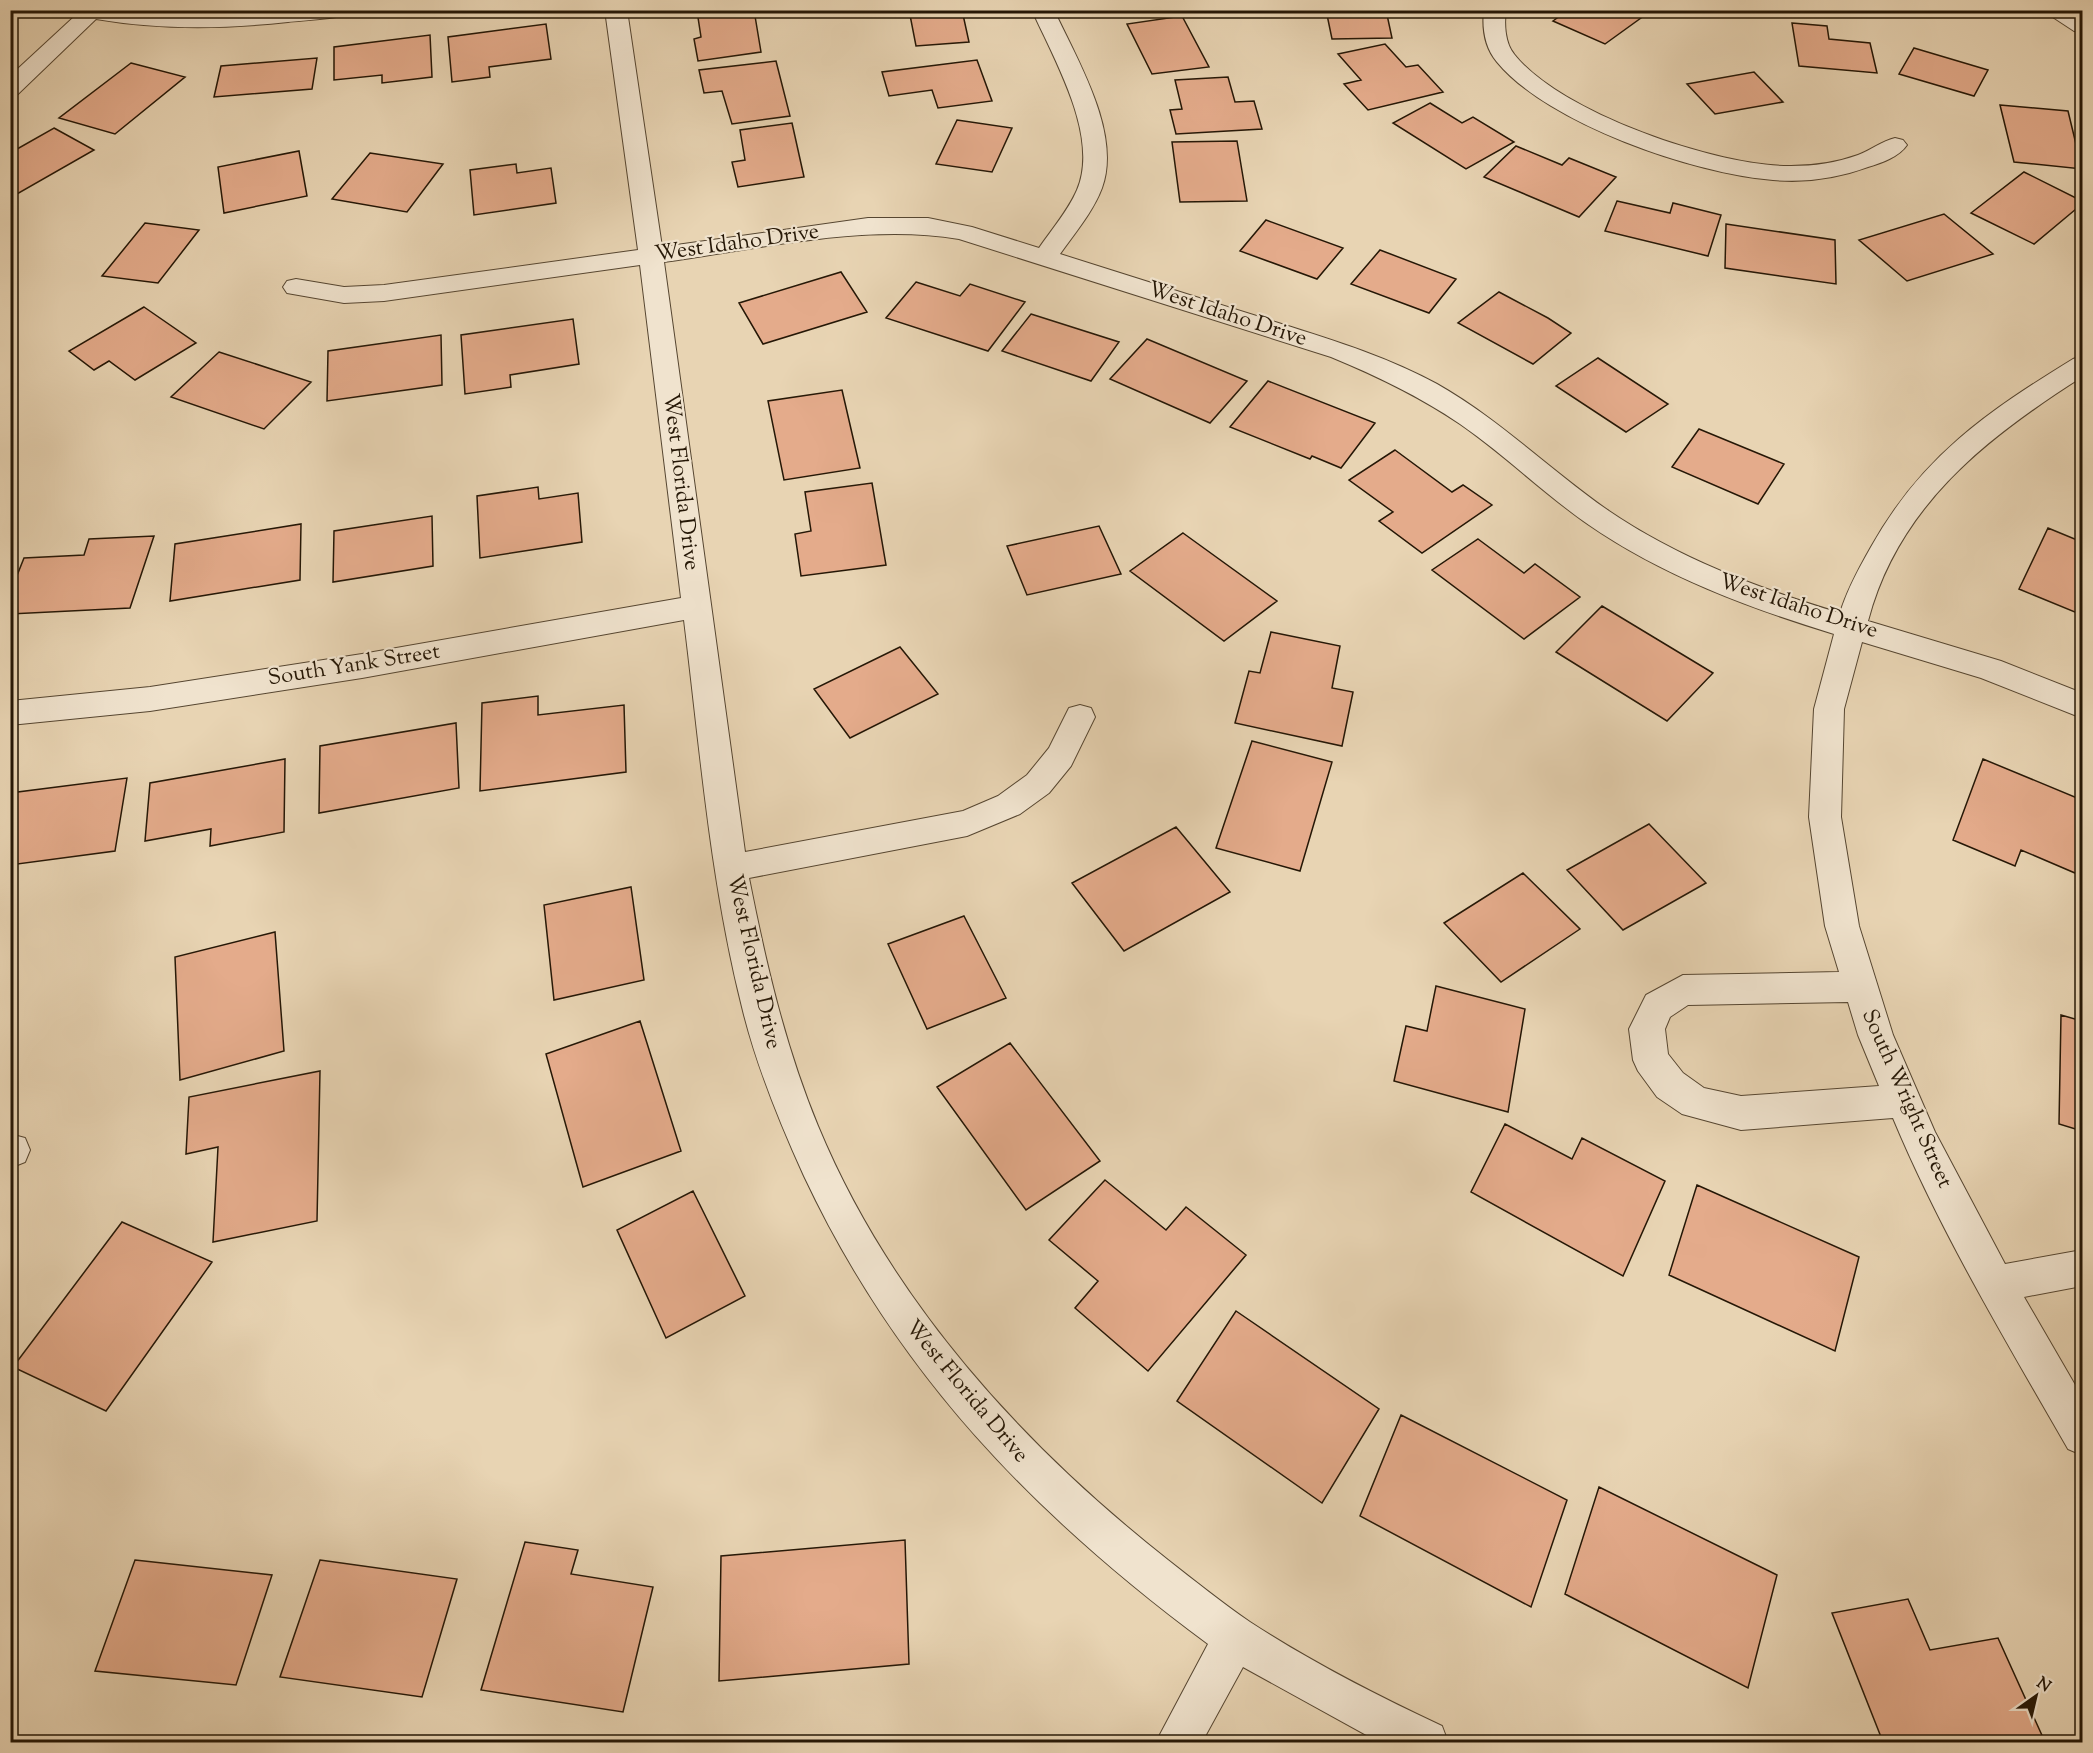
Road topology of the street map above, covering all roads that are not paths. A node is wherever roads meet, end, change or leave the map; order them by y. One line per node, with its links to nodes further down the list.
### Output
1 (340, 10): 6 (street)
2 (616, 10): 10 (street, West Florida Drive)
3 (1043, 10): 11 (street)
4 (1495, 10): 9 (street)
5 (2052, 10): 7 (street)
6 (87, 11): 8 (street)
7 (2082, 26)
8 (10, 89)
9 (1895, 145)
10 (651, 256): 11 (street, West Idaho Drive); 12 (street, West Idaho Drive); 14 (street, West Florida Drive)
11 (1045, 257): 15 (street, West Idaho Drive)
12 (296, 287)
13 (2082, 365): 15 (street, South Wright Street)
14 (695, 607): 17 (street, South Yank Street); 19 (street, West Florida Drive)
15 (1849, 625): 16 (street, West Idaho Drive); 20 (street, South Wright Street)
16 (2082, 706)
17 (10, 713)
18 (1080, 717): 19 (street)
19 (731, 868): 25 (street, West Florida Drive)
20 (1858, 987): 21 (street, South Wright Street); 21 (street)
21 (1904, 1101): 23 (street, South Wright Street)
22 (2082, 1268): 23 (street)
23 (1995, 1284): 24 (street, South Wright Street)
24 (2081, 1430)
25 (1235, 1638): 26 (street); 27 (street, West Florida Drive)
26 (1178, 1743)
27 (1426, 1743)

